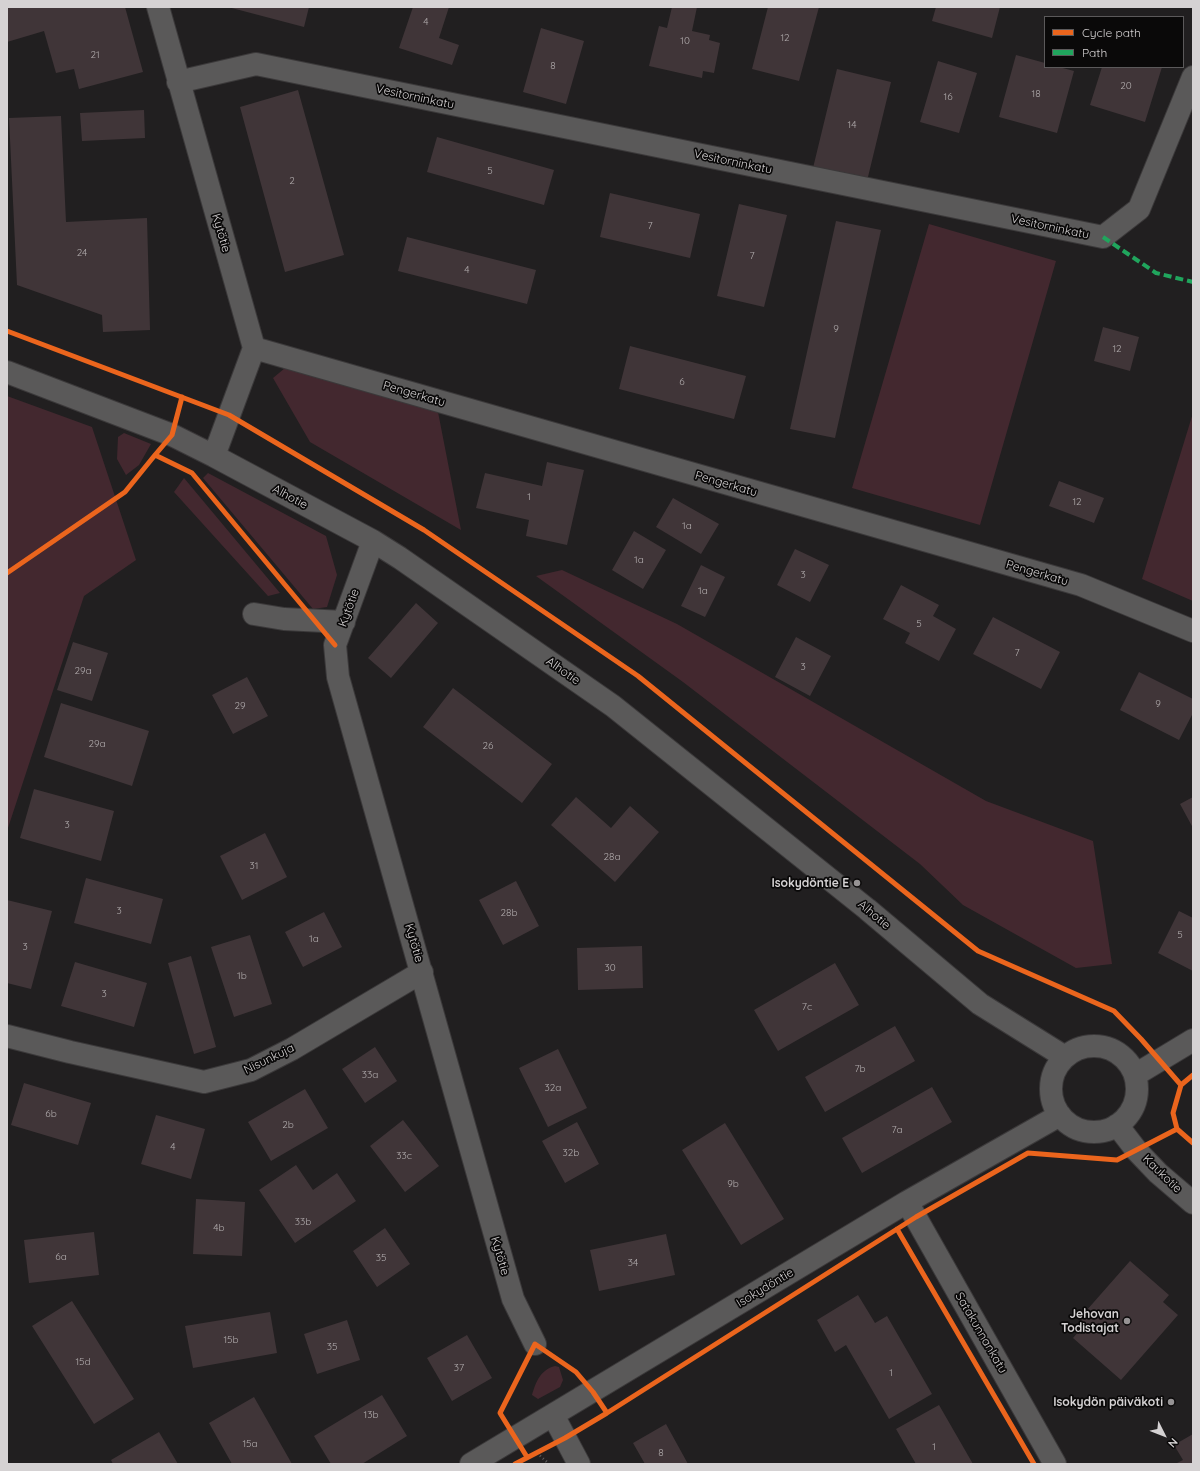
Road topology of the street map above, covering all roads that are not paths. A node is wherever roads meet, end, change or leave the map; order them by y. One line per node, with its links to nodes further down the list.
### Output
1 (158, 7): 3 (street, Kytötie)
2 (1193, 77): 3 (street, Vesitorninkatu)
3 (178, 82): 4 (street, Kytötie)
4 (254, 348): 6 (street); 10 (street, Pengerkatu)
5 (7, 372): 6 (street, Alhotie)
6 (214, 456): 7 (street, Alhotie)
7 (373, 541): 9 (street, Kytötie); 14 (street, Alhotie)
8 (254, 614): 9 (street)
9 (344, 622): 11 (street, Kytötie)
10 (1193, 631)
11 (422, 972): 12 (street, Nisunkuja); 20 (street, Kytötie)
12 (7, 1036)
13 (1193, 1040): 15 (street)
14 (1065, 1057): 15 (street); 16 (street)
15 (1135, 1075): 17 (street)
16 (1060, 1115): 17 (street); 18 (street, Isokydöntie)
17 (1117, 1125): 19 (street, Kaukotie)
18 (906, 1202): 21 (street, Isokydöntie); 24 (street, Satakunnankatu)
19 (1193, 1204)
20 (535, 1344)
21 (553, 1415): 22 (street, Isokydöntie); 23 (street)
22 (471, 1464)
23 (579, 1464)
24 (1055, 1464)

